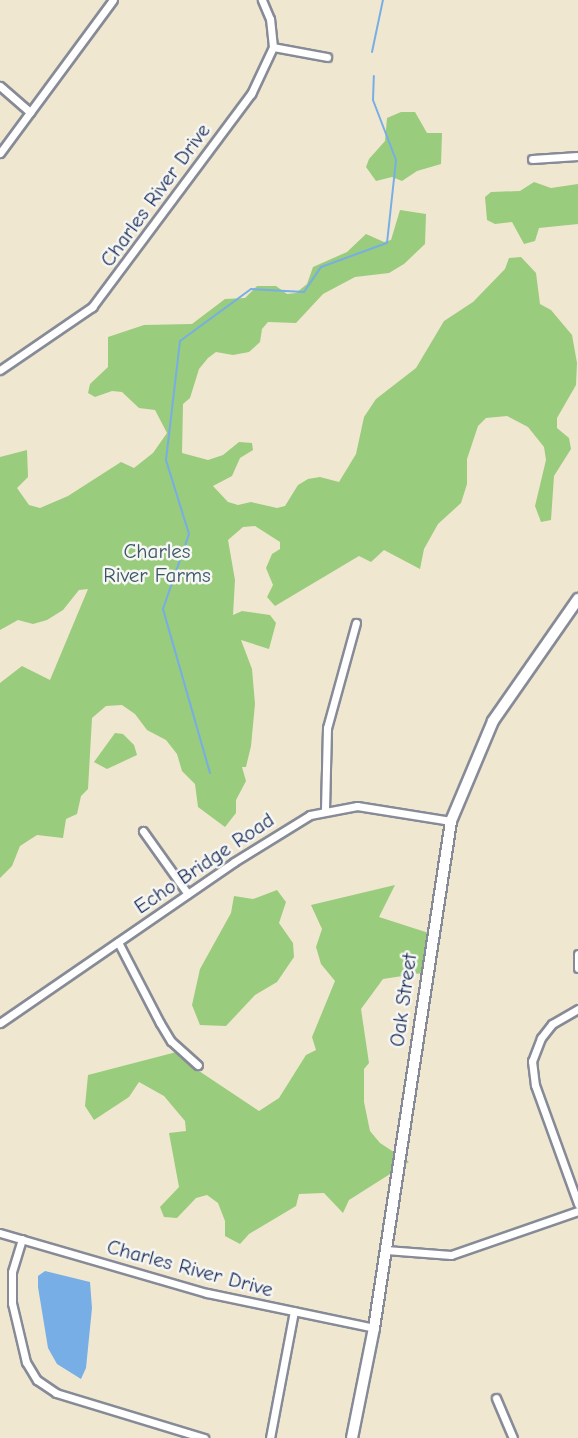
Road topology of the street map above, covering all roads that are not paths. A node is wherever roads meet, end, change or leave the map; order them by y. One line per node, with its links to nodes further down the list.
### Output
1 (113, 0): 6 (street)
2 (262, 0): 3 (street)
3 (273, 47): 4 (street); 10 (street, Charles River Drive)
4 (327, 57)
5 (0, 86): 6 (street)
6 (30, 112): 7 (street)
7 (0, 153)
8 (578, 156): 9 (street)
9 (532, 159)
10 (0, 370)
11 (578, 599): 14 (main road, Oak Street)
12 (356, 623): 13 (street)
13 (325, 810): 14 (street, Echo Bridge Road); 16 (street, Echo Bridge Road)
14 (452, 822): 27 (main road, Oak Street)
15 (143, 831): 16 (street)
16 (188, 894): 17 (street, Echo Bridge Road)
17 (118, 942): 21 (street, Echo Bridge Road); 22 (street)
18 (578, 954): 19 (street)
19 (578, 968)
20 (578, 1009): 23 (street)
21 (0, 1023)
22 (198, 1065)
23 (578, 1204)
24 (578, 1211): 27 (street)
25 (0, 1233): 26 (street, Charles River Drive)
26 (22, 1239): 28 (street, Charles River Drive); 31 (street)
27 (386, 1250): 29 (main road, Oak Street)
28 (294, 1311): 29 (street, Charles River Drive); 32 (street)
29 (374, 1328): 33 (main road, Oak Street)
30 (496, 1398): 34 (street)
31 (204, 1438)
32 (270, 1438)
33 (352, 1438)
34 (513, 1438)

